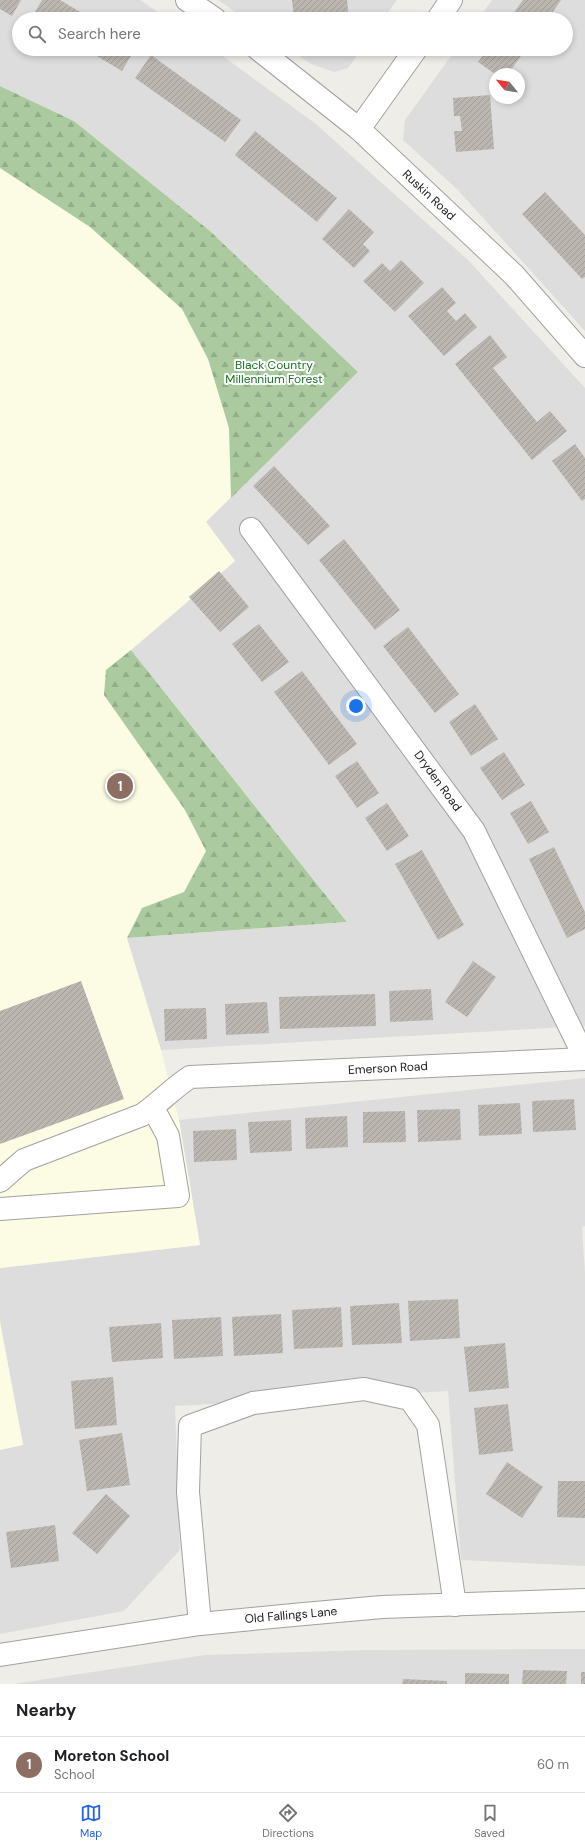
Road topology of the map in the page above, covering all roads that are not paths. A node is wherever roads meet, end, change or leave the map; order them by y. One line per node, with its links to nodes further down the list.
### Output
1 (187, 0): 3 (street)
2 (451, 0): 4 (street)
3 (205, 12)
4 (443, 12)
5 (267, 56): 7 (street, Ruskin Road)
6 (411, 56): 7 (street)
7 (359, 129): 8 (street, Ruskin Road)
8 (585, 356)
9 (251, 529): 10 (street, Dryden Road)
10 (585, 1058): 11 (street, Emerson Road)
11 (153, 1108): 12 (street); 13 (street)
12 (0, 1181)
13 (0, 1209)
14 (585, 1600): 15 (street, Old Fallings Lane)
15 (455, 1605): 16 (street, Old Fallings Lane); 16 (street)
16 (200, 1624): 17 (street, Old Fallings Lane)
17 (0, 1655)

